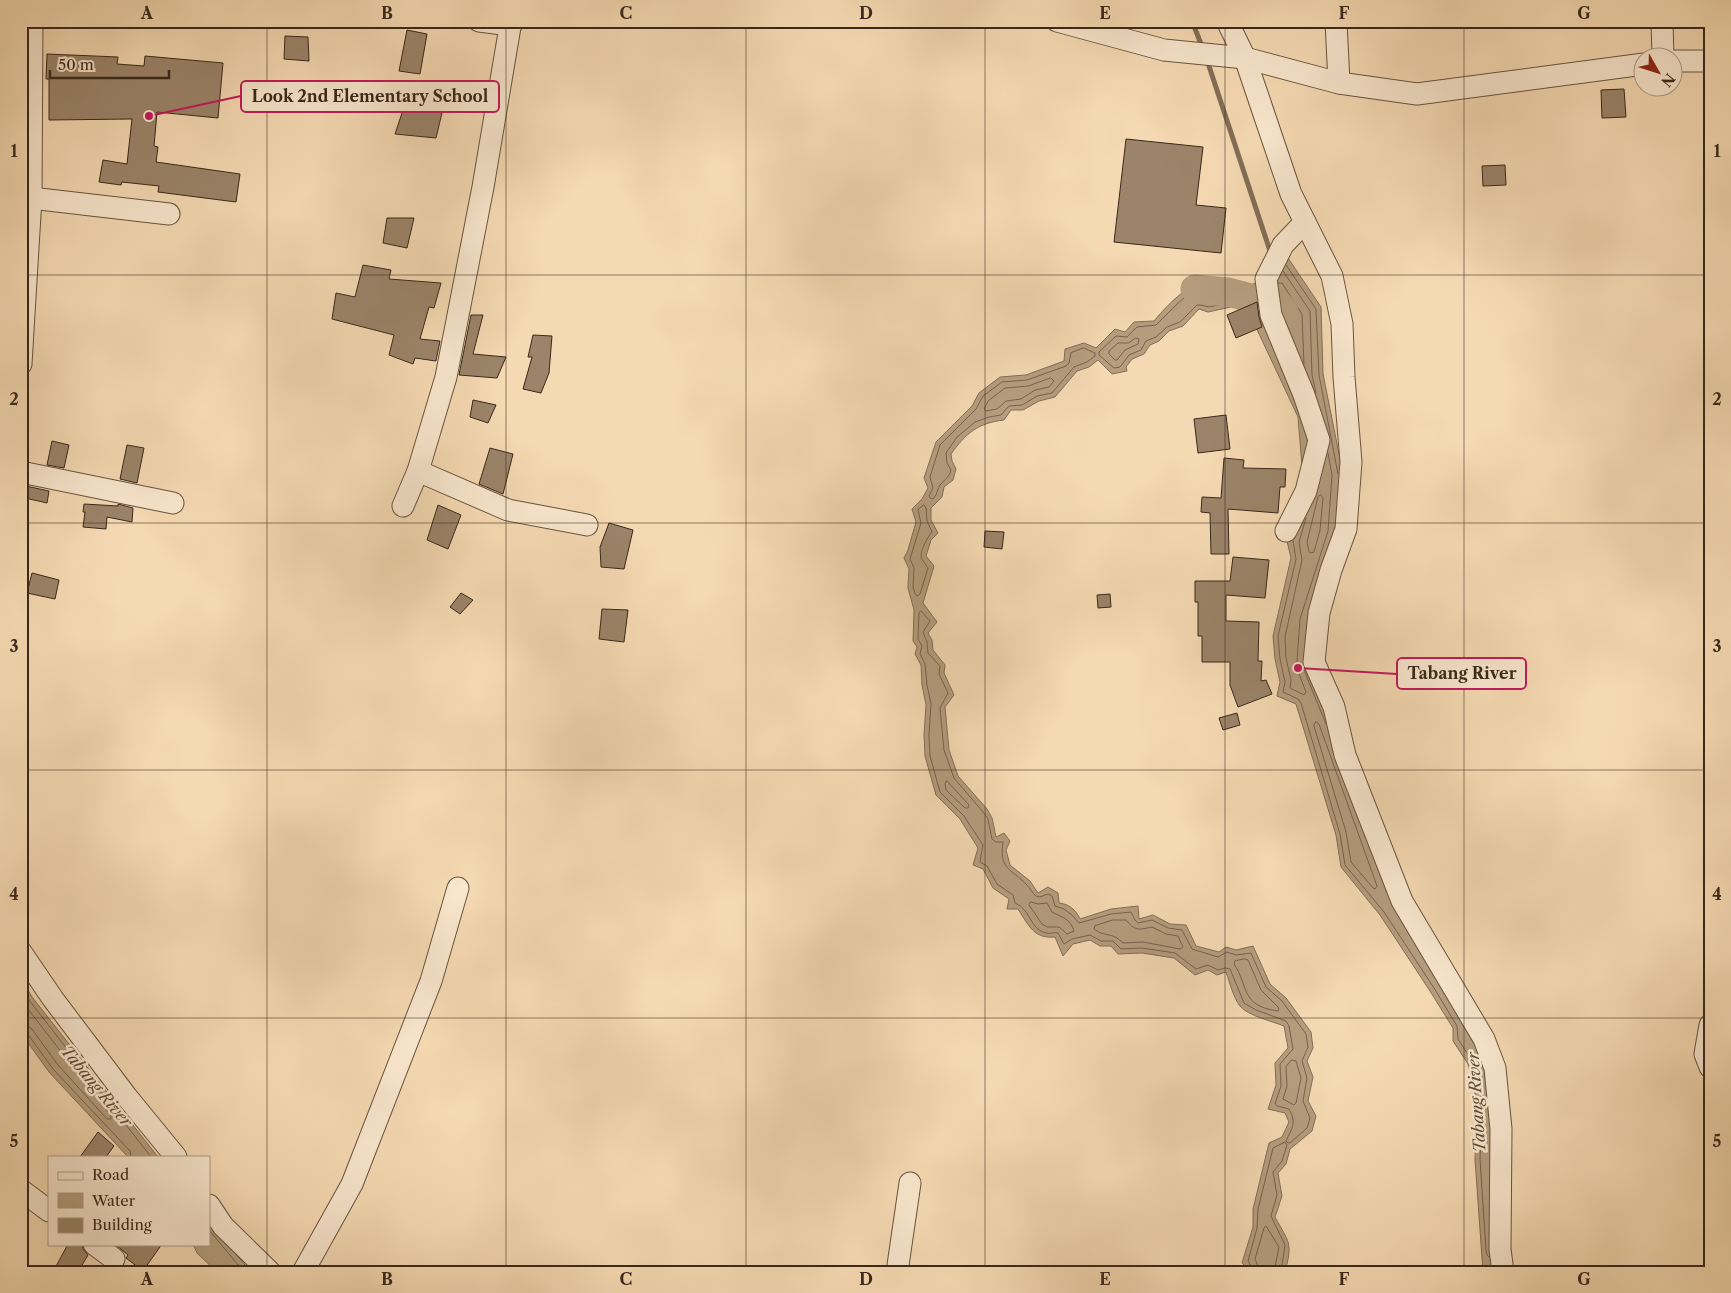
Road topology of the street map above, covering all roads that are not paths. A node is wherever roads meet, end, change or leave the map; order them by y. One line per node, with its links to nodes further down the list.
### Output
1 (32, 21): 14 (street)
2 (479, 21): 7 (street)
3 (1057, 21): 9 (street)
4 (1227, 21): 9 (street)
5 (1336, 21): 13 (street)
6 (1662, 21): 8 (street)
7 (511, 23): 18 (street)
8 (1663, 48)
9 (1241, 57): 13 (street); 16 (street)
10 (1684, 61): 11 (street)
11 (1710, 61)
12 (1634, 65): 13 (street)
13 (1339, 83)
14 (32, 198): 15 (street); 17 (street)
15 (169, 214)
16 (1301, 226): 23 (street); 38 (street)
17 (21, 364)
18 (418, 471): 21 (street); 22 (street)
19 (21, 472): 20 (street)
20 (173, 503)
21 (403, 506)
22 (587, 525)
23 (1286, 531)
24 (458, 888): 36 (street)
25 (21, 952): 28 (street)
26 (1710, 1025): 27 (street)
27 (1710, 1068)
28 (175, 1156)
29 (910, 1183): 37 (street)
30 (21, 1190): 32 (street)
31 (210, 1207): 35 (street)
32 (48, 1210)
33 (97, 1246): 34 (street)
34 (114, 1259)
35 (270, 1272)
36 (303, 1272)
37 (897, 1272)
38 (1503, 1272)

